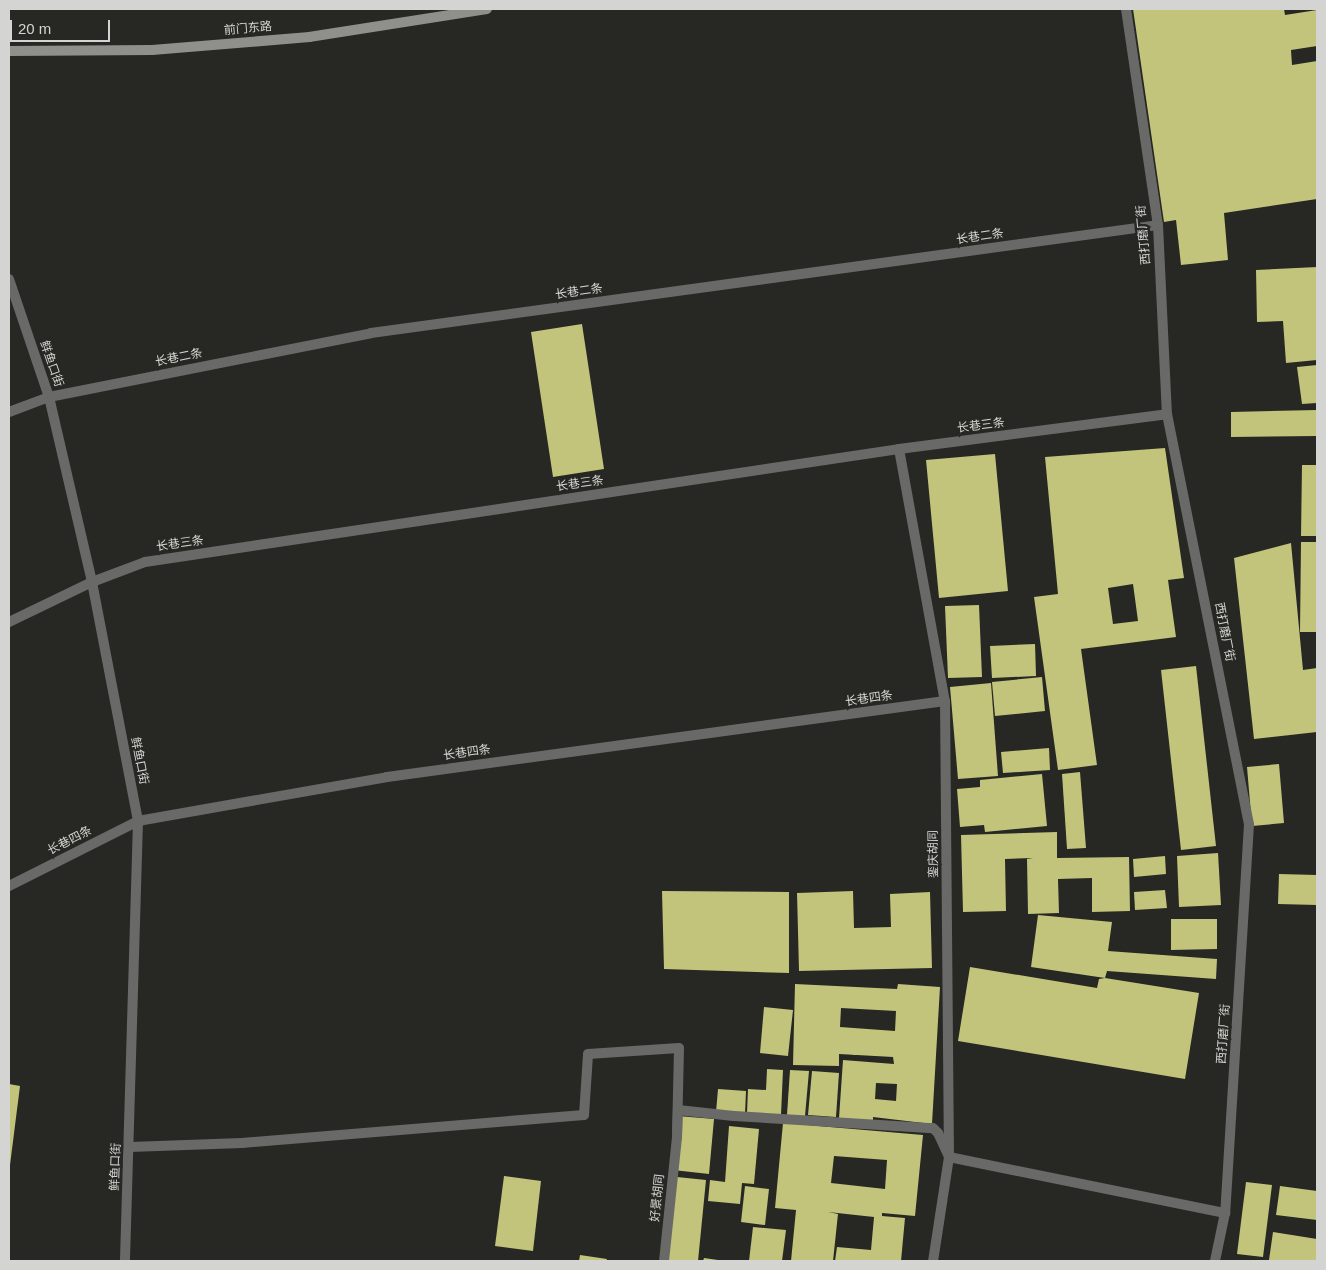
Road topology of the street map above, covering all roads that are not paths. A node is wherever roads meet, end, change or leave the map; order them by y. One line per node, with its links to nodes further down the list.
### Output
1 (486, 9): 3 (main road, 前门东路)
2 (1126, 9): 4 (street, 西打磨厂街)
3 (9, 51)
4 (1158, 226): 6 (street, 长巷二条); 8 (street, 西打磨厂街)
5 (9, 279): 6 (street, 鲜鱼口街)
6 (49, 396): 7 (street, 长巷二条); 10 (street, 鲜鱼口街)
7 (9, 412)
8 (1168, 414): 9 (street, 长巷三条); 18 (street, 西打磨厂街)
9 (899, 449): 10 (street, 长巷三条); 12 (street, 銮庆胡同)
10 (92, 582): 11 (street, 长巷三条); 13 (street, 鲜鱼口街)
11 (9, 622)
12 (945, 701): 13 (street, 长巷四条); 17 (street, 銮庆胡同)
13 (138, 821): 14 (street, 长巷四条); 16 (street, 鲜鱼口街)
14 (9, 886)
15 (677, 1137): 16 (street); 17 (street); 20 (street, 好景胡同)
16 (130, 1147): 19 (street, 鲜鱼口街)
17 (949, 1157): 18 (street); 21 (street, 銮庆胡同)
18 (1225, 1213): 22 (street, 西打磨厂街)
19 (125, 1261)
20 (664, 1261)
21 (933, 1261)
22 (1215, 1261)

